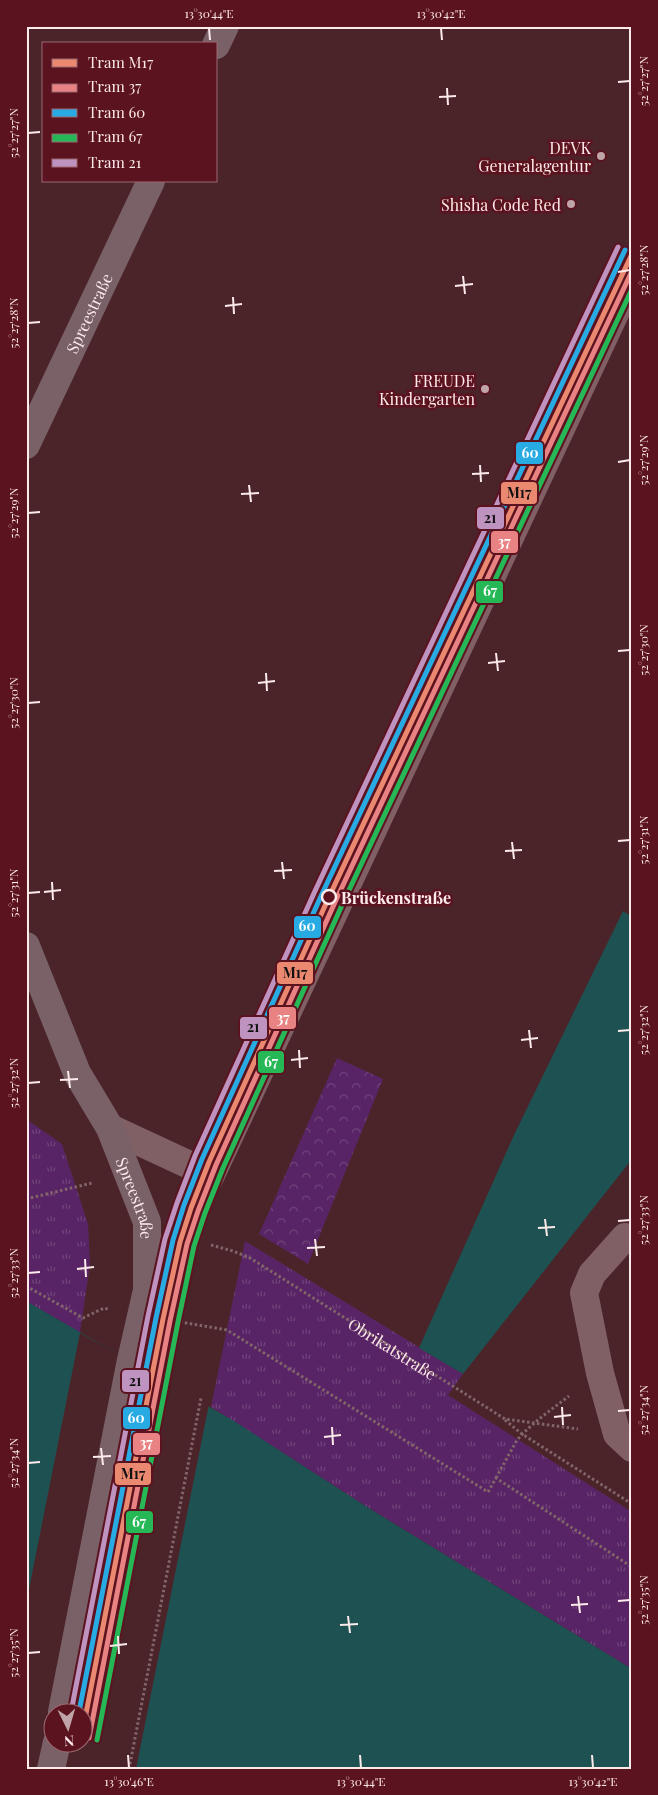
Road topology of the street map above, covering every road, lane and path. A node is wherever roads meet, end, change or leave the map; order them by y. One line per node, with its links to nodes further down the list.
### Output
1 (225, 26): 2 (main road)
2 (217, 42)
3 (151, 182): 5 (main road, Spreestraße)
4 (632, 278): 8 (street)
5 (26, 445)
6 (26, 946): 7 (main road, Spreestraße)
7 (110, 1128): 8 (street, Spreestraße); 14 (main road, Spreestraße)
8 (211, 1175): 11 (street)
9 (92, 1183): 10 (path)
10 (26, 1199)
11 (177, 1233): 14 (street); 18 (path, Obrikatstraße)
12 (630, 1236): 16 (street)
13 (26, 1286): 15 (path)
14 (144, 1303): 22 (path); 25 (main road, Spreestraße)
15 (104, 1308)
16 (600, 1373): 19 (path); 21 (street)
17 (201, 1398): 28 (path)
18 (505, 1419): 19 (path, Obrikatstraße); 20 (path)
19 (534, 1423): 20 (path); 21 (path, Obrikatstraße)
20 (522, 1434): 22 (path); 23 (path)
21 (624, 1441)
22 (496, 1478): 24 (path)
23 (632, 1504)
24 (632, 1567)
25 (64, 1702)
26 (54, 1752): 27 (main road)
27 (51, 1769)
28 (129, 1769)

